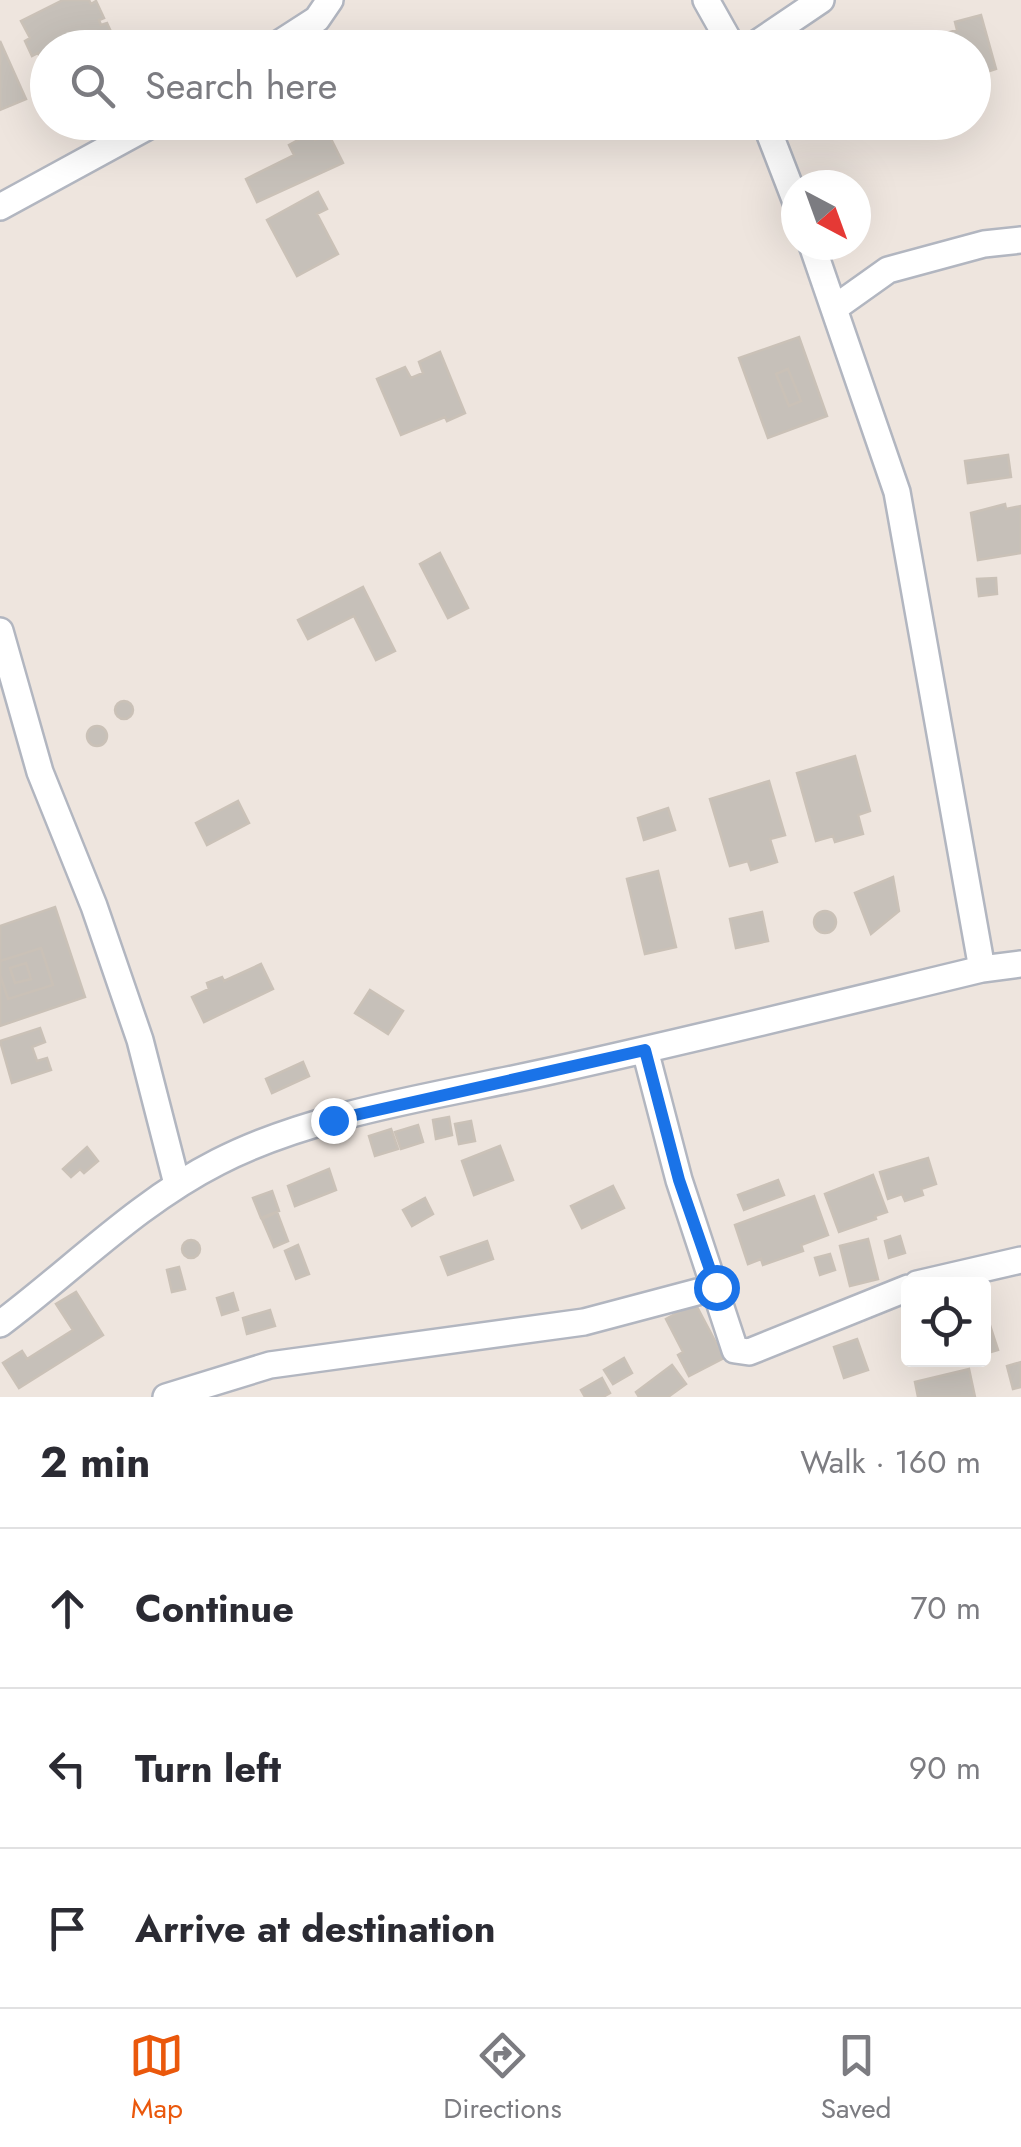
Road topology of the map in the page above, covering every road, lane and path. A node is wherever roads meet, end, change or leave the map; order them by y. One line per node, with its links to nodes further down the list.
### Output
1 (330, 0): 4 (street)
2 (706, 0): 5 (street)
3 (821, 0): 6 (street)
4 (300, 30)
5 (723, 30)
6 (777, 30)
7 (123, 140): 10 (street)
8 (772, 140): 9 (street)
9 (784, 170)
10 (0, 207)
11 (1021, 240): 13 (street)
12 (818, 260): 13 (street)
13 (836, 307): 16 (street)
14 (0, 630): 18 (street)
15 (1021, 964): 16 (street)
16 (982, 969): 17 (street)
17 (645, 1050): 18 (street); 21 (street)
18 (177, 1184): 23 (street)
19 (1021, 1260): 20 (street)
20 (947, 1277)
21 (716, 1287): 22 (street); 24 (street)
22 (901, 1291)
23 (0, 1324)
24 (208, 1391): 25 (street)
25 (166, 1397)

